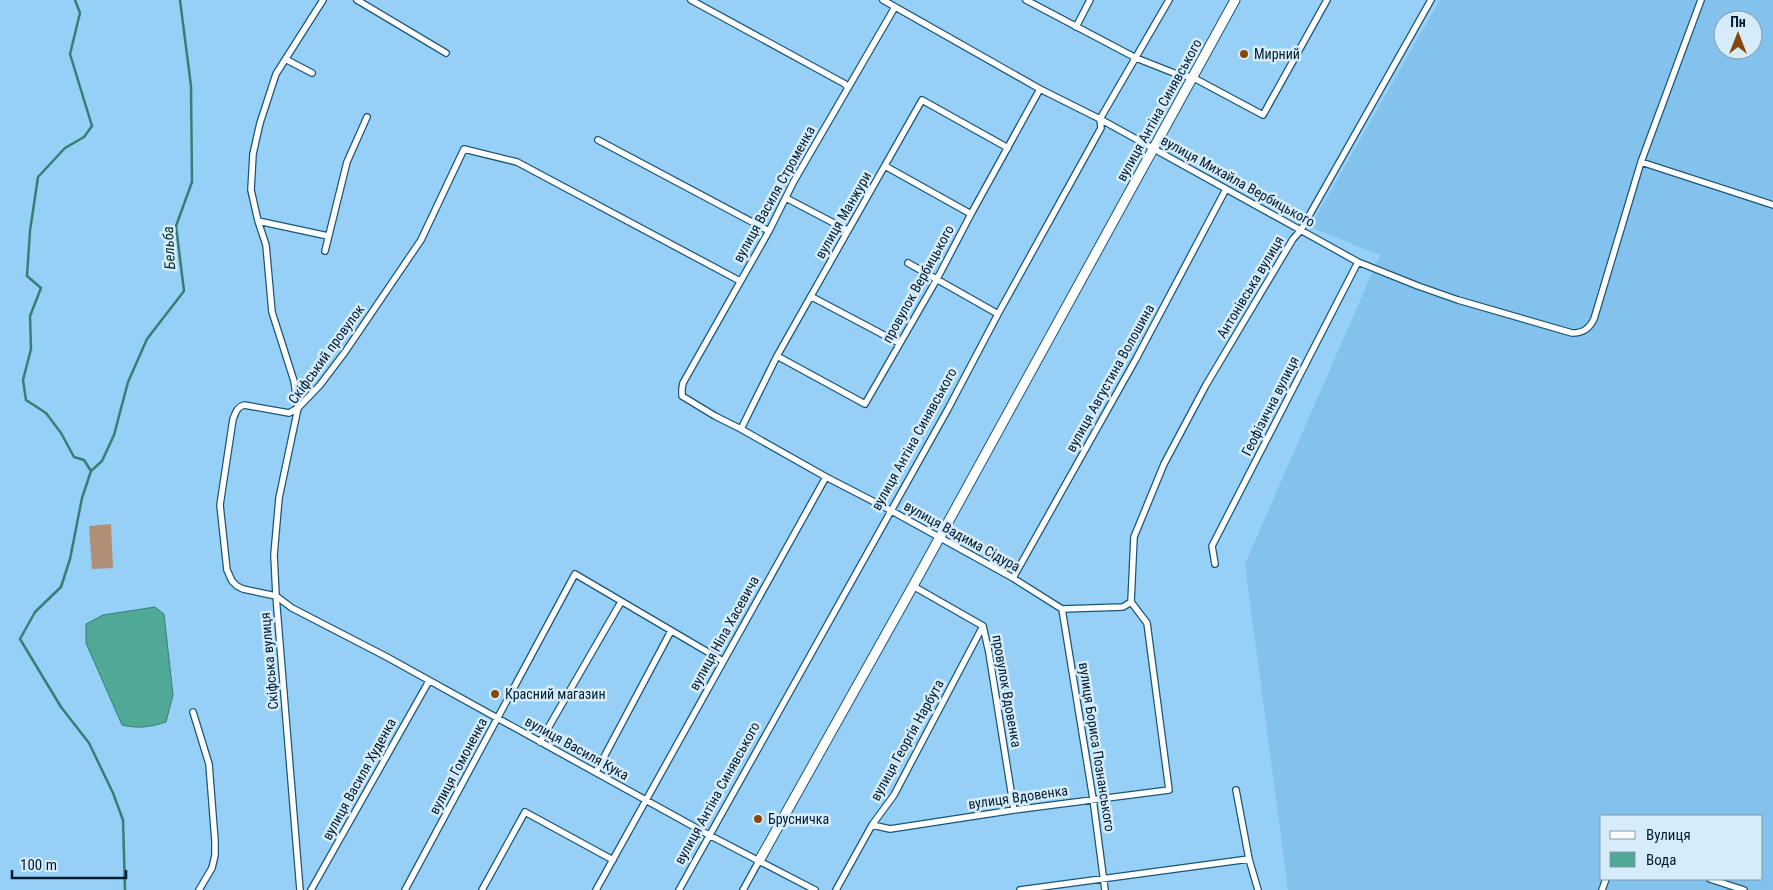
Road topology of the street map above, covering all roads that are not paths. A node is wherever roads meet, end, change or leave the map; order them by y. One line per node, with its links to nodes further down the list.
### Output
1 (322, 0): 15 (street)
2 (357, 0): 14 (street)
3 (692, 0): 19 (street)
4 (883, 0): 12 (street, вулиця Михайла Вербицького)
5 (1026, 0): 13 (street)
6 (1090, 0): 13 (street)
7 (1168, 0): 16 (street, вулиця Антіна Синявського)
8 (1235, 0): 18 (street, вулиця Антіна Синявського)
9 (1327, 0): 18 (street)
10 (1431, 0): 35 (street, Антонівська вулиця)
11 (1701, 0): 26 (street)
12 (895, 7): 19 (street, вулиця Василя Строменка); 20 (street, вулиця Михайла Вербицького)
13 (1076, 27): 16 (street)
14 (446, 53)
15 (286, 58): 17 (street); 32 (street)
16 (1136, 58): 18 (street); 22 (street, вулиця Антіна Синявського)
17 (312, 73)
18 (1192, 77): 25 (street, вулиця Антіна Синявського)
19 (848, 88): 29 (street, вулиця Василя Строменка)
20 (1040, 89): 22 (street, вулиця Михайла Вербицького); 24 (street, провулок Вербицького)
21 (367, 117): 36 (street)
22 (1100, 119): 25 (street, вулиця Михайла Вербицького); 43 (street, вулиця Антіна Синявського)
23 (598, 140): 33 (street)
24 (1008, 148): 27 (street, вулиця Манжури); 31 (street, провулок Вербицького)
25 (1154, 149): 28 (street, вулиця Михайла Вербицького); 51 (street, вулиця Антіна Синявського)
26 (1641, 162): 30 (street); 38 (street, вулиця Михайла Вербицького)
27 (885, 166): 31 (street); 34 (street, вулиця Манжури)
28 (1226, 189): 35 (street, вулиця Михайла Вербицького); 53 (street, вулиця Августина Волошина)
29 (786, 198): 33 (street, вулиця Василя Строменка); 34 (street)
30 (1773, 205)
31 (971, 214): 40 (street, провулок Вербицького)
32 (258, 221): 36 (street); 47 (street)
33 (769, 230): 41 (street, вулиця Василя Строменка)
34 (847, 230): 42 (street, вулиця Манжури)
35 (1301, 230): 38 (street, вулиця Михайла Вербицького); 57 (street, Антонівська вулиця)
36 (328, 236): 37 (street)
37 (325, 251)
38 (1358, 262): 52 (street, Геофізична вулиця)
39 (908, 263): 40 (street)
40 (937, 279): 43 (street); 44 (street, провулок Вербицького)
41 (740, 281): 46 (street, вулиця Василя Строменка); 47 (street, Скіфський провулок)
42 (812, 297): 44 (street); 45 (street, вулиця Манжури)
43 (998, 314): 50 (street, вулиця Антіна Синявського)
44 (899, 343): 45 (street, провулок Вербицького)
45 (777, 356): 48 (street, вулиця Манжури)
46 (682, 396): 48 (street, вулиця Вадима Сідура)
47 (298, 408): 55 (street, Скіфський провулок); 55 (street, Скіфська вулиця)
48 (742, 429): 49 (street, вулиця Вадима Сідура)
49 (826, 477): 50 (street, вулиця Вадима Сідура); 61 (street, вулиця Ніла Хасевича)
50 (890, 510): 51 (street, вулиця Вадима Сідура); 72 (street, вулиця Антіна Синявського)
51 (938, 538): 53 (street, вулиця Вадима Сідура); 54 (street, вулиця Антіна Синявського)
52 (1214, 564)
53 (1012, 578): 58 (street, вулиця Вадима Сідура)
54 (913, 586): 59 (street, провулок Вдовенка); 75 (street, вулиця Антіна Синявського)
55 (276, 596): 62 (street, вулиця Василя Кука); 79 (street, Скіфська вулиця)
56 (621, 602): 60 (street); 64 (street, вулиця Гомоненка); 65 (street)
57 (1131, 602): 58 (street); 68 (street, вулиця Вдовенка)
58 (1062, 609): 68 (street, вулиця Бориса Познанського)
59 (983, 626): 70 (street, провулок Вдовенка); 71 (street, вулиця Георгія Нарбута)
60 (671, 631): 61 (street); 66 (street)
61 (724, 662): 69 (street, вулиця Ніла Хасевича)
62 (429, 681): 64 (street, вулиця Василя Кука); 80 (street, вулиця Василя Худенка)
63 (193, 712): 78 (street)
64 (498, 717): 65 (street, вулиця Василя Кука); 81 (street, вулиця Гомоненка)
65 (540, 742): 66 (street, вулиця Василя Кука)
66 (596, 772): 69 (street, вулиця Василя Кука)
67 (1236, 790): 73 (street)
68 (1093, 799): 70 (street, вулиця Вдовенка); 76 (street, вулиця Бориса Познанського)
69 (646, 800): 72 (street, вулиця Василя Кука); 74 (street, вулиця Ніла Хасевича)
70 (1014, 810): 71 (street, вулиця Вдовенка)
71 (872, 825): 87 (street, вулиця Георгія Нарбута)
72 (709, 835): 75 (street, вулиця Василя Кука); 84 (street, вулиця Антіна Синявського)
73 (1249, 859): 76 (street); 90 (street)
74 (613, 860): 82 (street); 83 (street, вулиця Ніла Хасевича)
75 (759, 861): 85 (street, вулиця Антіна Синявського); 86 (street, вулиця Василя Кука)
76 (1104, 878): 88 (street); 89 (street, вулиця Бориса Познанського)
77 (1713, 880): 91 (street)
78 (200, 890)
79 (300, 890)
80 (311, 890)
81 (406, 890)
82 (482, 890)
83 (596, 890)
84 (679, 890)
85 (743, 890)
86 (815, 890)
87 (836, 890)
88 (1020, 890)
89 (1105, 890)
90 (1258, 890)
91 (1744, 890)

